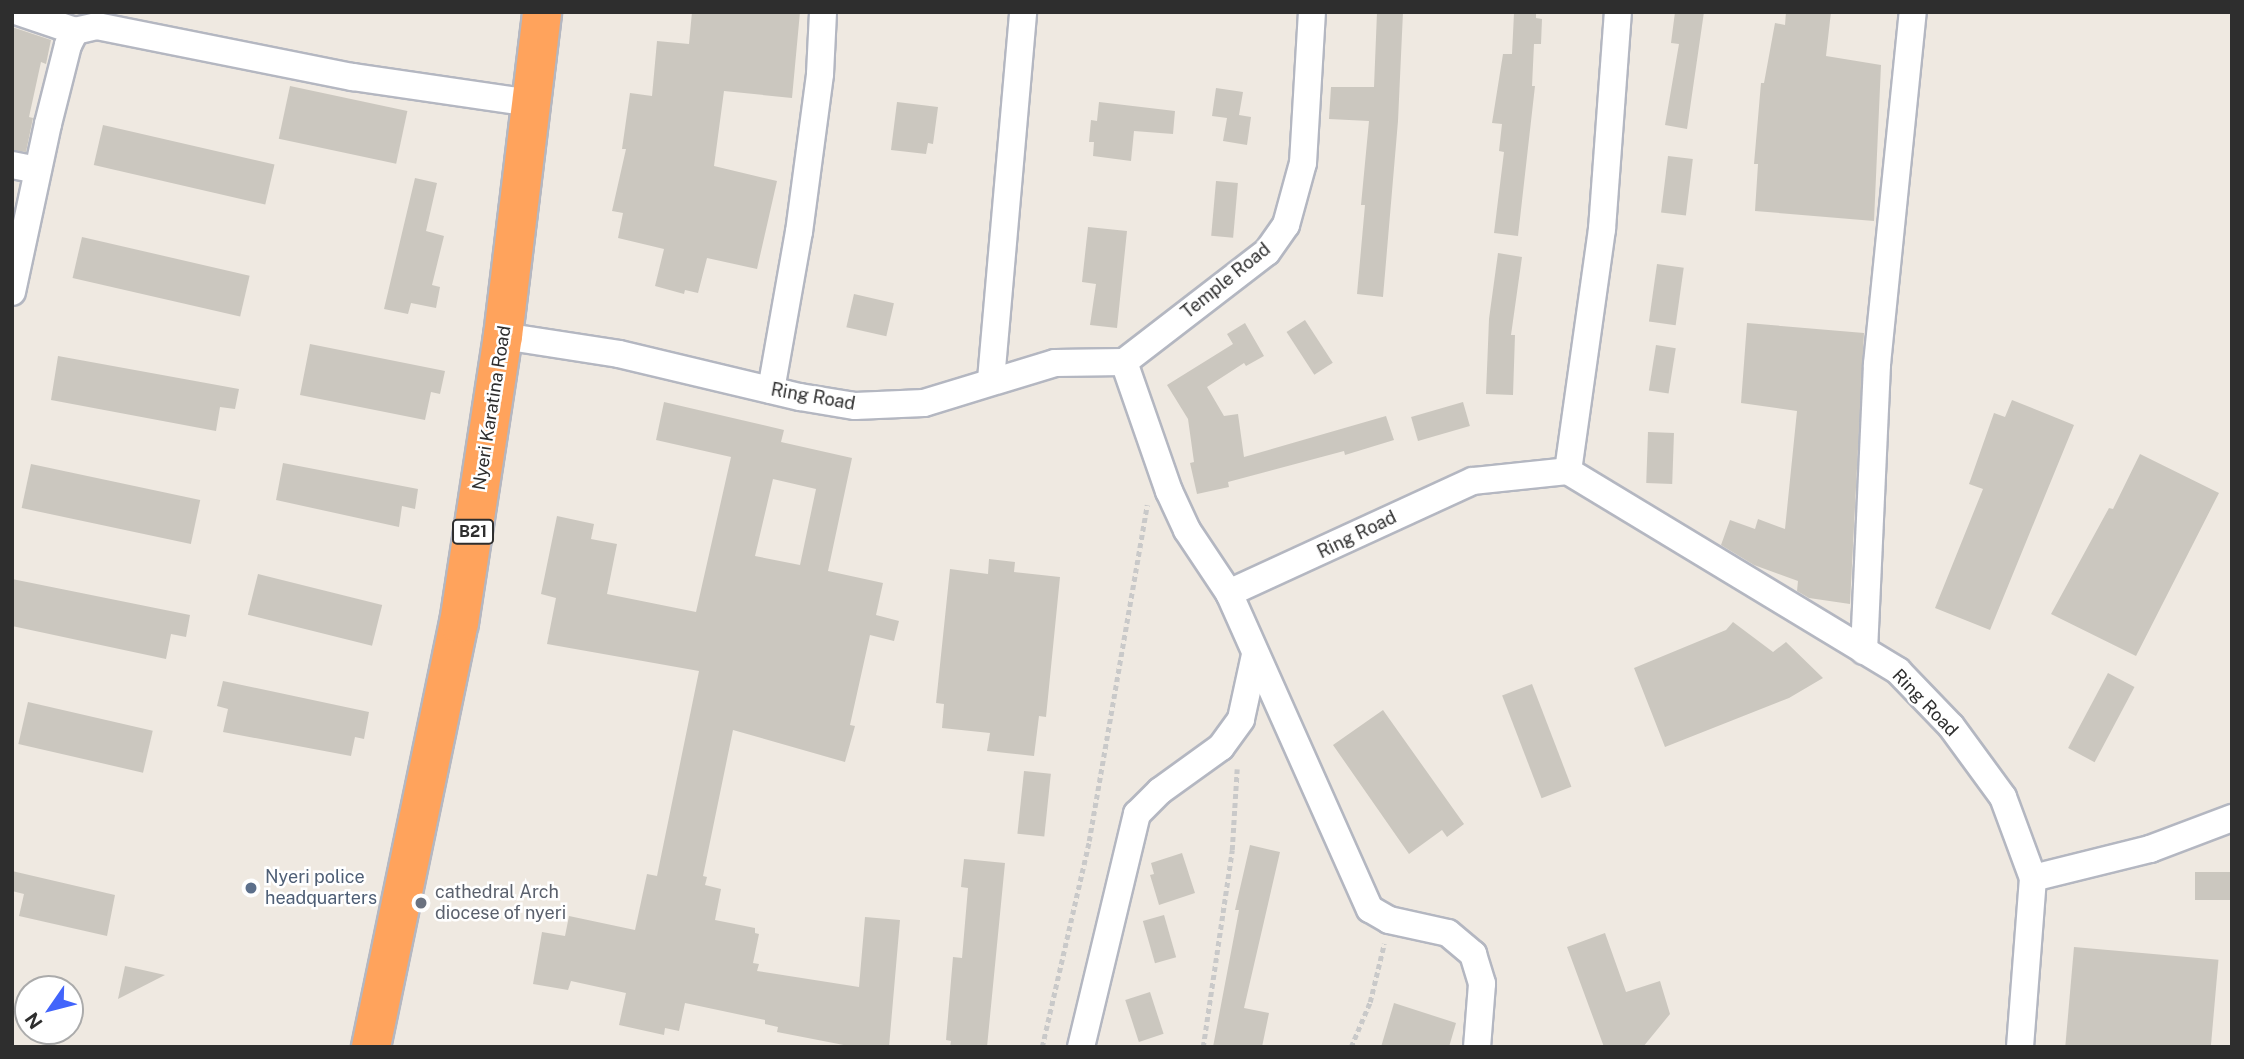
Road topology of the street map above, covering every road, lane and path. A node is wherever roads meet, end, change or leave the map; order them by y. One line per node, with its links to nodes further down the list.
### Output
1 (19, 12): 8 (street)
2 (542, 12): 9 (highway, Nyeri Karatina Road / B21)
3 (823, 12): 16 (street)
4 (1023, 12): 15 (street)
5 (1312, 12): 14 (street, Temple Road)
6 (1618, 12): 17 (street)
7 (1913, 12): 20 (street)
8 (75, 31): 9 (street); 11 (street)
9 (531, 103): 13 (highway, Nyeri Karatina Road / B21)
10 (12, 165): 11 (street)
11 (38, 170): 12 (street)
12 (12, 292)
13 (503, 336): 16 (street, Ring Road); 26 (highway, Nyeri Karatina Road / B21)
14 (1124, 362): 15 (street, Ring Road); 19 (street)
15 (990, 380): 16 (street, Ring Road)
16 (771, 390)
17 (1568, 471): 19 (street, Ring Road); 20 (street, Ring Road)
18 (1148, 500): 27 (path)
19 (1229, 593): 21 (street)
20 (1864, 651): 24 (street, Ring Road)
21 (1255, 655): 22 (street); 25 (street)
22 (1241, 719): 28 (street); 29 (path)
23 (2229, 822): 24 (street)
24 (2033, 878): 32 (street, Ring Road)
25 (1389, 920): 30 (path); 31 (street)
26 (371, 1047)
27 (1042, 1047)
28 (1081, 1047)
29 (1203, 1047)
30 (1351, 1047)
31 (1477, 1047)
32 (2020, 1047)

